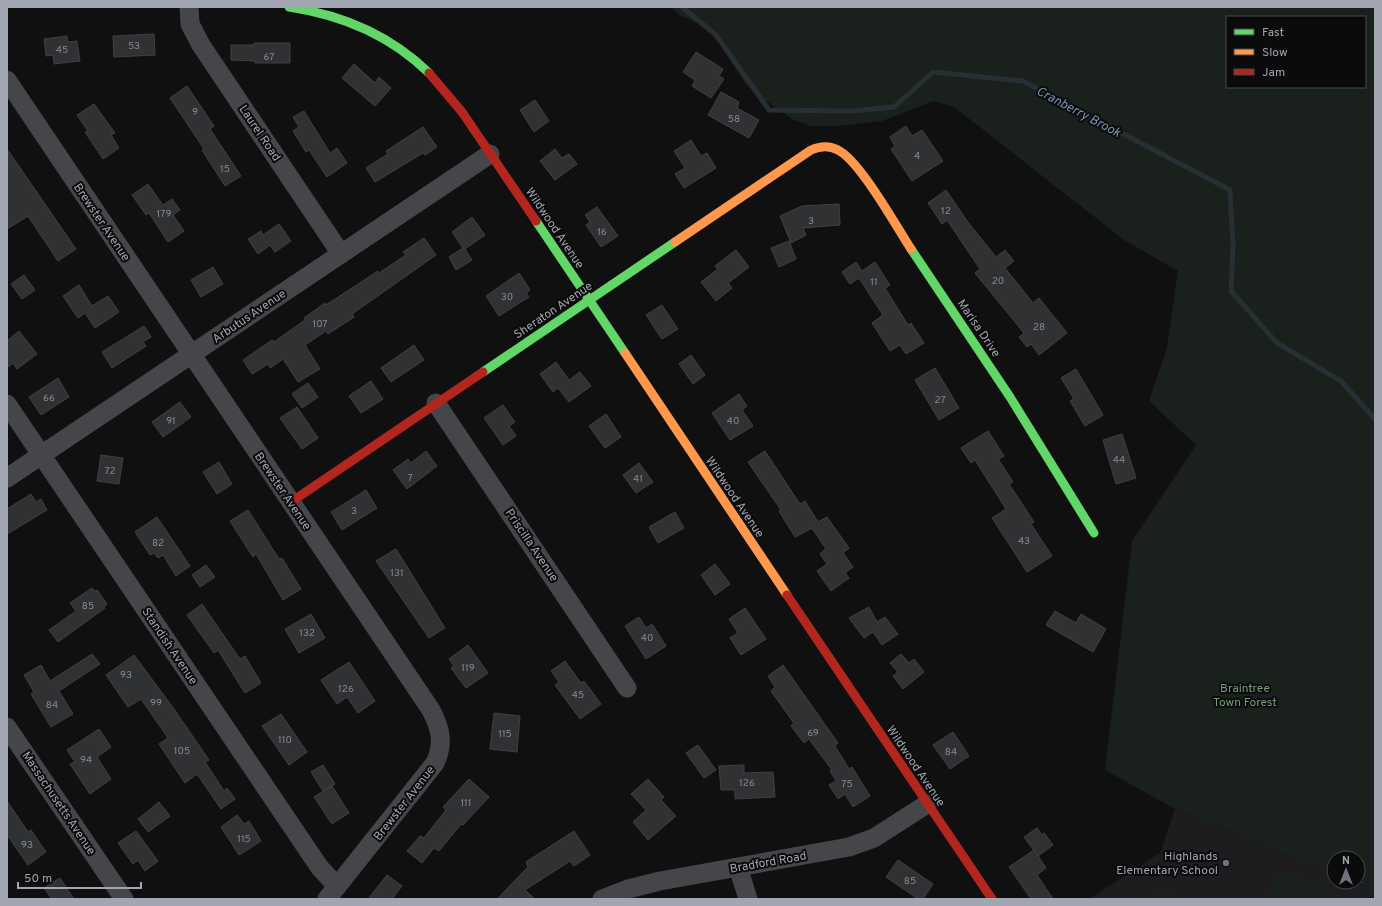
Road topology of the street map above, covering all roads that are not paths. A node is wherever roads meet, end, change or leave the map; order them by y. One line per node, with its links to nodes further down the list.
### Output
1 (189, 7): 6 (street, Laurel Road)
2 (289, 7): 5 (street, Wildwood Avenue)
3 (7, 80): 8 (street, Brewster Avenue)
4 (831, 146): 7 (street, Sheraton Avenue); 14 (street, Marisa Drive)
5 (490, 154): 6 (street, Arbutus Avenue); 7 (street, Wildwood Avenue)
6 (341, 254): 8 (street, Arbutus Avenue)
7 (588, 300): 9 (street, Sheraton Avenue); 17 (street, Wildwood Avenue)
8 (192, 354): 11 (street, Arbutus Avenue); 13 (street, Brewster Avenue)
9 (436, 403): 13 (street, Sheraton Avenue); 15 (street, Priscilla Avenue)
10 (7, 404): 11 (street, Standish Avenue)
11 (41, 455): 12 (street, Arbutus Avenue); 19 (street, Standish Avenue)
12 (7, 478)
13 (291, 502): 19 (street, Brewster Avenue)
14 (1094, 533)
15 (628, 688)
16 (7, 727): 20 (street, Massachusetts Avenue)
17 (926, 804): 18 (street, Bradford Road); 23 (street, Wildwood Avenue)
18 (738, 867): 21 (street, Bradford Road); 22 (street)
19 (332, 892)
20 (124, 899)
21 (602, 899)
22 (748, 899)
23 (992, 899)

